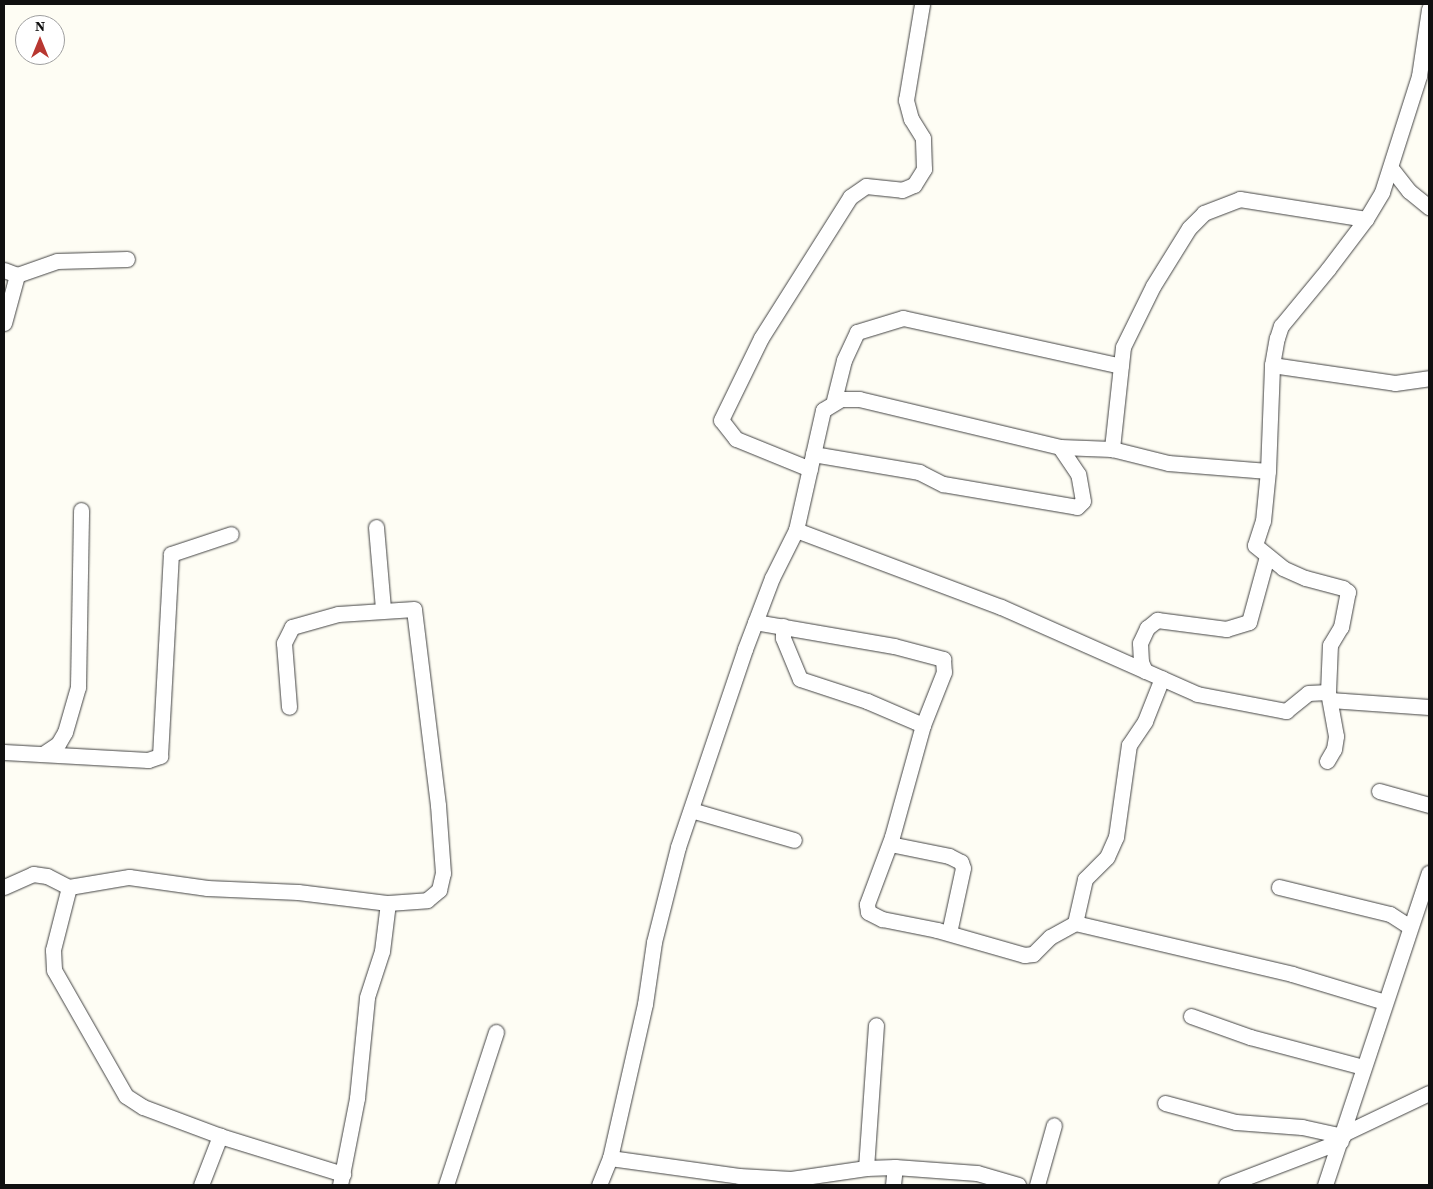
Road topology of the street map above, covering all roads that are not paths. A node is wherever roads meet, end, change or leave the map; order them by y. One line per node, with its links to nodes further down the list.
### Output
1 (922, 4): 16 (street)
2 (1429, 9): 3 (street)
3 (1391, 168): 4 (street); 5 (street)
4 (1429, 207)
5 (1366, 219): 9 (street); 10 (street)
6 (127, 259): 7 (street)
7 (10, 273): 8 (street)
8 (4, 323)
9 (1272, 365): 11 (street); 17 (street)
10 (1121, 366): 12 (street); 14 (street)
11 (1429, 378)
12 (834, 400): 13 (street); 15 (street)
13 (1060, 447): 14 (street); 15 (street)
14 (1112, 450): 17 (street)
15 (813, 454): 16 (street)
16 (810, 469): 20 (street)
17 (1268, 471): 22 (street)
18 (81, 510): 33 (street)
19 (376, 527): 23 (street)
20 (796, 530): 24 (street); 26 (street)
21 (231, 534): 33 (street)
22 (1267, 556): 26 (street); 28 (street)
23 (383, 609): 29 (street); 44 (street)
24 (756, 622): 25 (street); 37 (street)
25 (783, 626): 31 (street); 31 (street)
26 (1145, 671): 27 (street)
27 (1162, 678): 28 (street); 45 (street)
28 (1329, 696): 30 (street); 34 (street)
29 (289, 707)
30 (1429, 707)
31 (924, 725): 39 (street)
32 (4, 752): 33 (street)
33 (42, 754)
34 (1327, 761)
35 (1379, 791): 36 (street)
36 (1429, 804)
37 (691, 810): 38 (street); 58 (street)
38 (794, 840)
39 (890, 844): 47 (street); 47 (street)
40 (1429, 873): 46 (street)
41 (4, 887): 42 (street)
42 (69, 887): 44 (street); 56 (street)
43 (1279, 887): 46 (street)
44 (388, 903): 61 (street)
45 (1076, 923): 47 (street); 48 (street)
46 (1410, 927): 48 (street)
47 (949, 933)
48 (1385, 1002): 52 (street)
49 (1191, 1016): 52 (street)
50 (876, 1025): 60 (street)
51 (496, 1032): 64 (street)
52 (1363, 1067): 57 (street)
53 (1429, 1093): 57 (street)
54 (1165, 1104): 57 (street)
55 (1054, 1125): 68 (street)
56 (220, 1136): 61 (street); 63 (street)
57 (1343, 1137): 69 (street); 70 (street)
58 (610, 1158): 62 (street); 65 (street)
59 (895, 1167): 60 (street); 66 (street); 67 (street)
60 (866, 1168): 62 (street)
61 (341, 1180)
62 (791, 1182)
63 (201, 1185)
64 (446, 1185)
65 (599, 1185)
66 (893, 1185)
67 (1018, 1185)
68 (1037, 1185)
69 (1226, 1185)
70 (1325, 1185)

